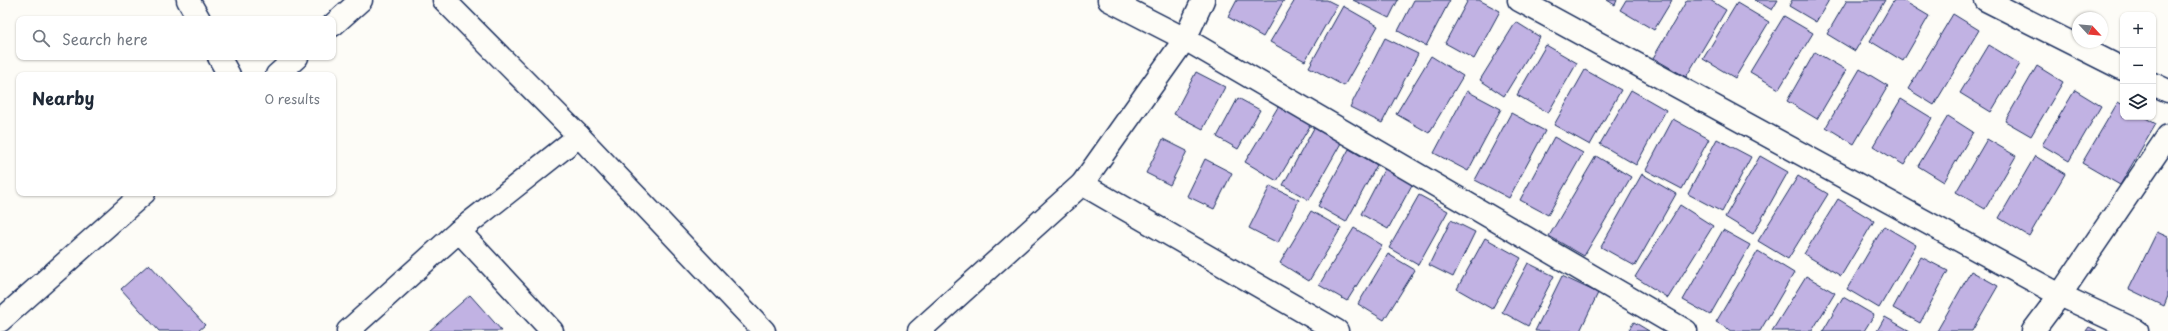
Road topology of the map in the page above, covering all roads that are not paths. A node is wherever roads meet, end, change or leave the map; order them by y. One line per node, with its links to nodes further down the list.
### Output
1 (188, 0): 8 (street)
2 (361, 0): 9 (street)
3 (444, 0): 18 (street)
4 (1109, 0): 10 (street)
5 (1203, 0): 10 (street)
6 (1519, 0): 23 (street)
7 (1986, 0): 13 (street)
8 (197, 16)
9 (336, 22)
10 (1185, 39): 20 (street); 30 (street)
11 (220, 60): 14 (street)
12 (294, 60): 15 (street)
13 (2120, 67)
14 (226, 72)
15 (280, 72)
16 (2156, 85): 17 (street)
17 (2168, 91)
18 (578, 136): 22 (street); 28 (street)
19 (2168, 136): 23 (street)
20 (1082, 184): 25 (street); 29 (street)
21 (141, 196): 24 (street)
22 (459, 231): 26 (street); 27 (street)
23 (2060, 295): 31 (street); 32 (street)
24 (0, 321)
25 (1320, 327)
26 (348, 331)
27 (552, 331)
28 (764, 331)
29 (919, 331)
30 (1686, 331)
31 (2033, 331)
32 (2137, 331)

